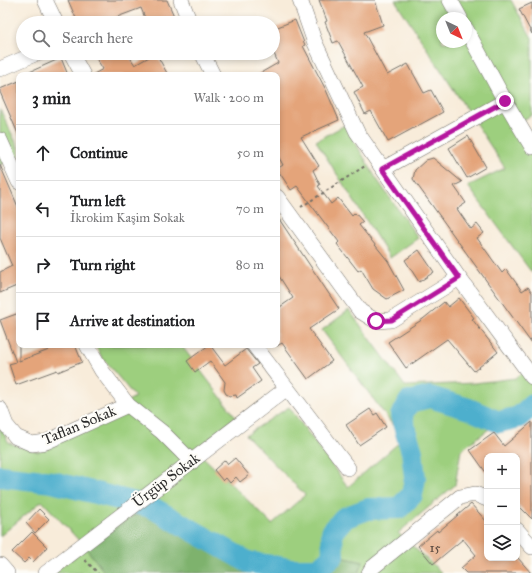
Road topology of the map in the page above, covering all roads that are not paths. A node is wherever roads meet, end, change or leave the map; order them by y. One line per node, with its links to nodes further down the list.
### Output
1 (45, 0): 6 (street)
2 (181, 0): 7 (street)
3 (300, 0): 18 (street)
4 (450, 0): 5 (street)
5 (457, 12)
6 (53, 16)
7 (187, 16)
8 (472, 41): 15 (street)
9 (21, 60): 12 (street)
10 (75, 60): 13 (street)
11 (206, 60): 14 (street)
12 (0, 69)
13 (81, 72)
14 (212, 72)
15 (505, 101): 17 (street); 18 (street)
16 (0, 140): 19 (street)
17 (532, 147)
18 (379, 164): 21 (street)
19 (16, 175)
20 (280, 201): 21 (street)
21 (459, 278): 24 (street)
22 (89, 348): 26 (street)
23 (256, 348): 25 (street)
24 (532, 377)
25 (287, 388): 28 (street, Ürgüp Sokak); 29 (street)
26 (128, 405): 27 (street, Taflan Sokak); 28 (street)
27 (0, 409)
28 (192, 462): 35 (street, Ürgüp Sokak)
29 (348, 468)
30 (484, 498): 36 (street)
31 (520, 533): 32 (street)
32 (532, 547)
33 (0, 565): 34 (street)
34 (7, 573)
35 (46, 573)
36 (369, 573)

